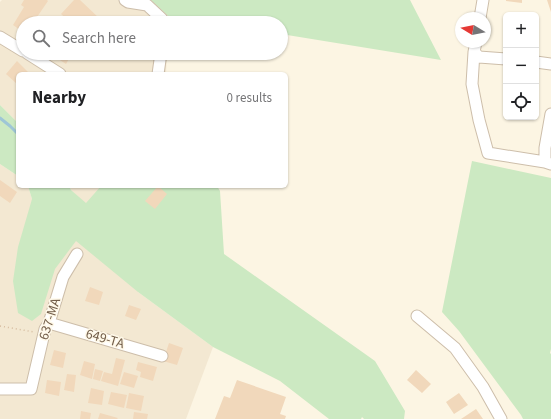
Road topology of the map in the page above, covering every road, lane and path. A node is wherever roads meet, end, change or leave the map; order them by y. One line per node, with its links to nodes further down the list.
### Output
1 (125, 0): 4 (street)
2 (483, 0): 3 (street)
3 (481, 12)
4 (159, 16)
5 (0, 37): 6 (street)
6 (16, 47)
7 (475, 48): 9 (street)
8 (475, 48): 17 (street)
9 (503, 59)
10 (37, 60): 14 (street)
11 (160, 60): 15 (street)
12 (539, 62): 13 (street)
13 (551, 64)
14 (57, 72)
15 (158, 72)
16 (551, 114): 17 (street)
17 (548, 163)
18 (77, 254): 20 (street, 637-МА)
19 (417, 316): 25 (street)
20 (49, 323): 22 (street, 637-МА); 23 (street, 649-ТА)
21 (0, 326): 22 (path)
22 (43, 334): 24 (street, 637-МА)
23 (162, 356)
24 (0, 389)
25 (500, 419)

